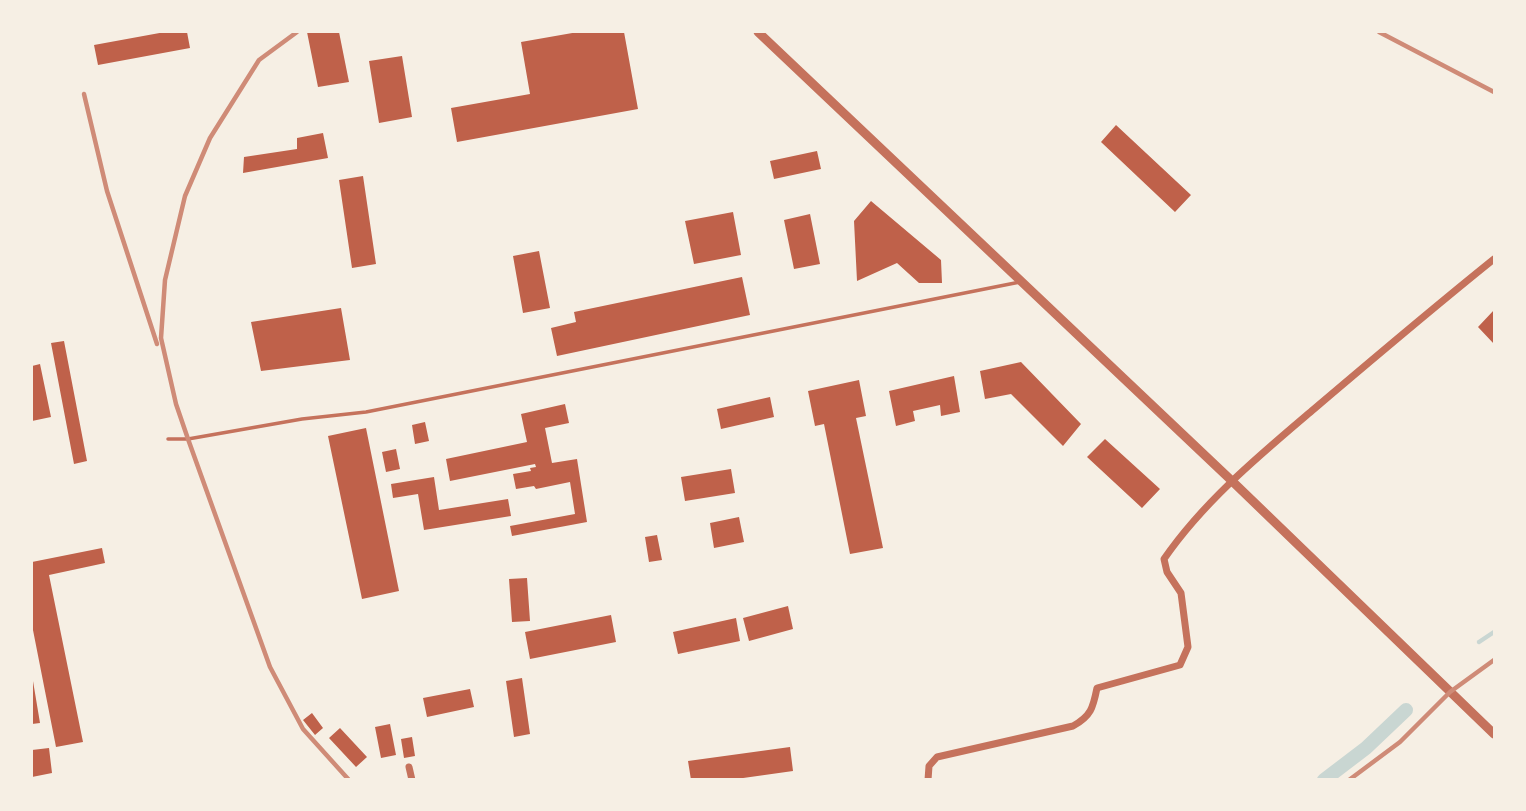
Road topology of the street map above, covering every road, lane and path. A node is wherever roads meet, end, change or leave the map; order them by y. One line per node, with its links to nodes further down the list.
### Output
1 (758, 32): 3 (street)
2 (1494, 259): 5 (street)
3 (1022, 282): 4 (lane); 5 (street)
4 (168, 439)
5 (1232, 481): 6 (street); 9 (street)
6 (1494, 734)
7 (409, 767): 8 (street)
8 (412, 779)
9 (928, 779)

